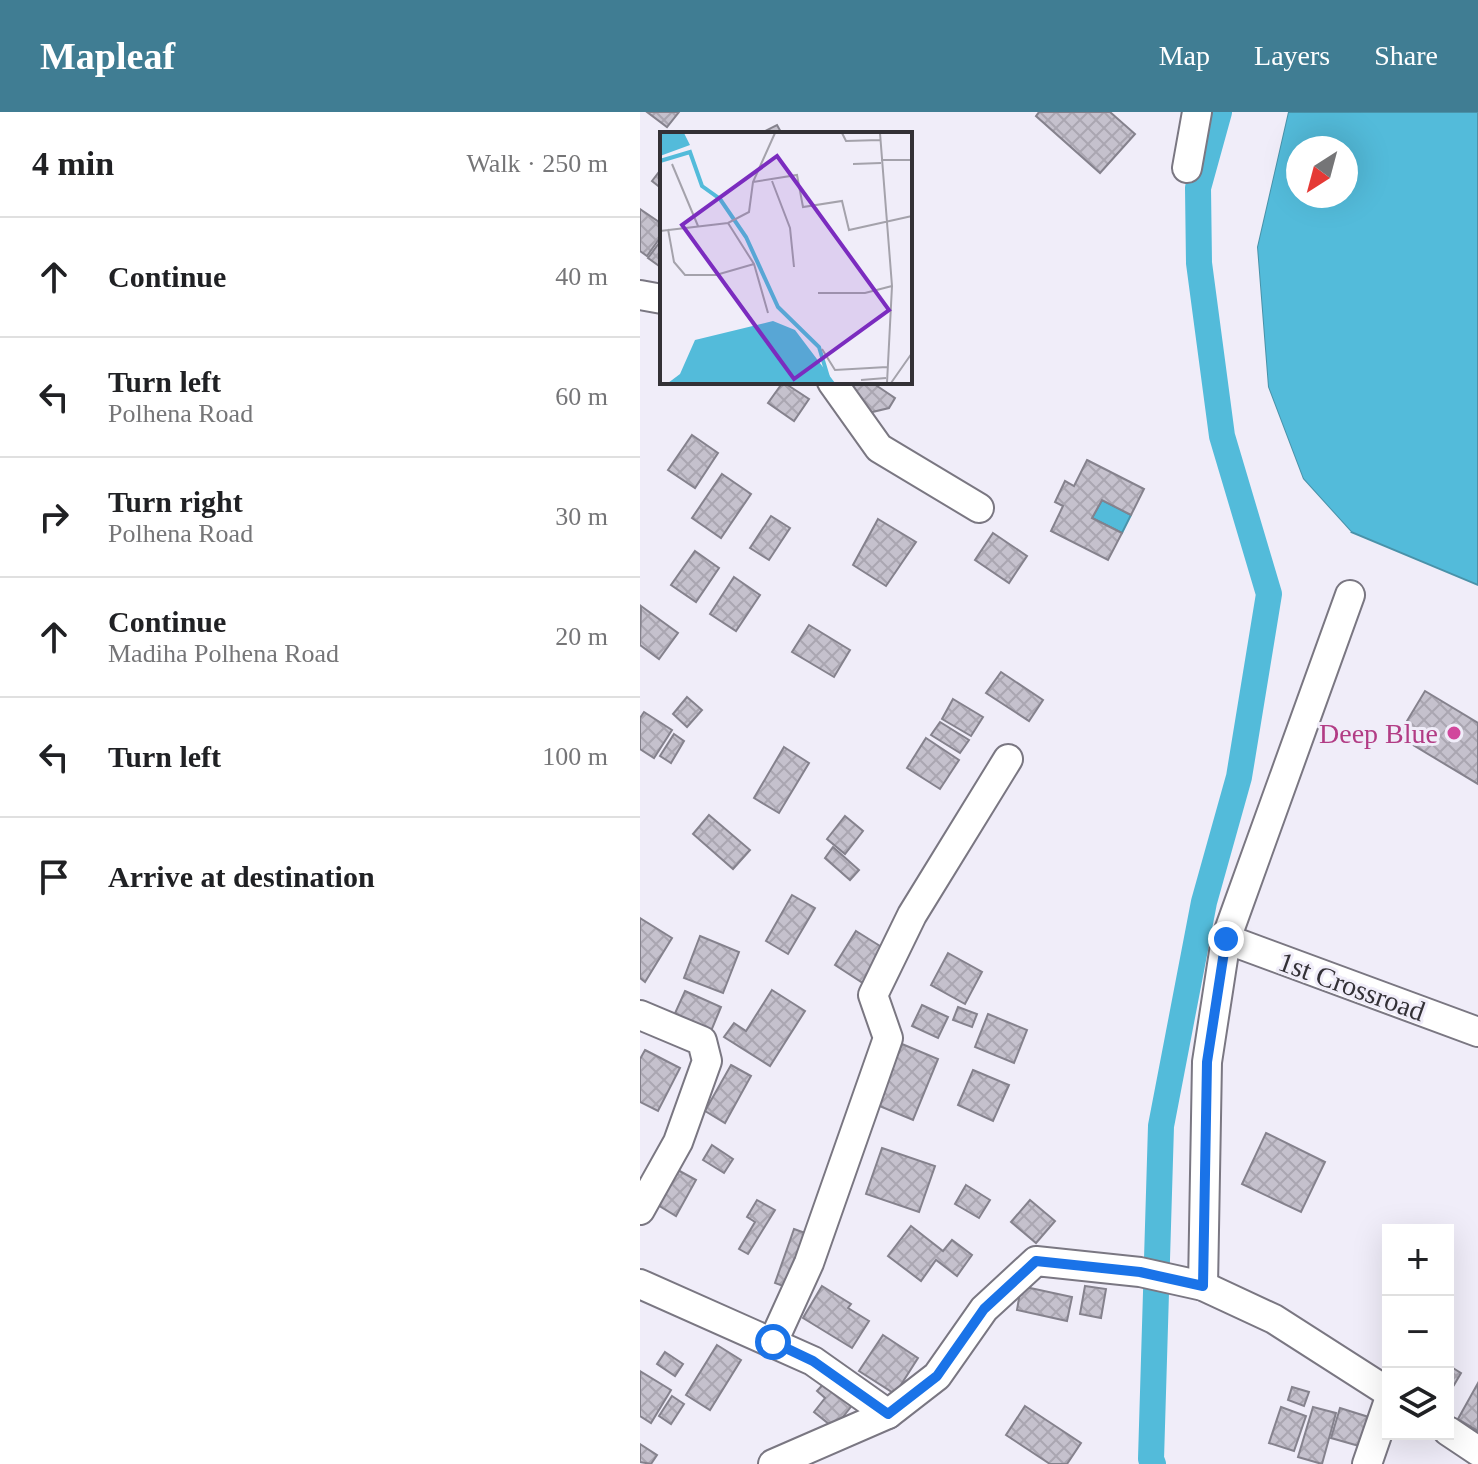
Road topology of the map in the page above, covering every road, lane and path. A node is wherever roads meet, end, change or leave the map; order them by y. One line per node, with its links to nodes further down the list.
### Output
1 (1197, 112): 2 (street)
2 (1187, 168)
3 (640, 295): 4 (street)
4 (660, 299)
5 (833, 384): 6 (street)
6 (979, 508)
7 (1350, 595): 9 (street)
8 (1008, 759): 15 (street)
9 (1226, 939): 11 (street, 1st Crossroad); 14 (street)
10 (640, 1015): 12 (street)
11 (1478, 1032)
12 (640, 1210)
13 (640, 1284): 15 (street)
14 (1192, 1284): 16 (street); 17 (street)
15 (773, 1342): 17 (street)
16 (1382, 1388)
17 (888, 1414): 21 (street)
18 (1382, 1420): 22 (street)
19 (1454, 1435): 20 (street)
20 (1478, 1451)
21 (773, 1464)
22 (1367, 1464)

